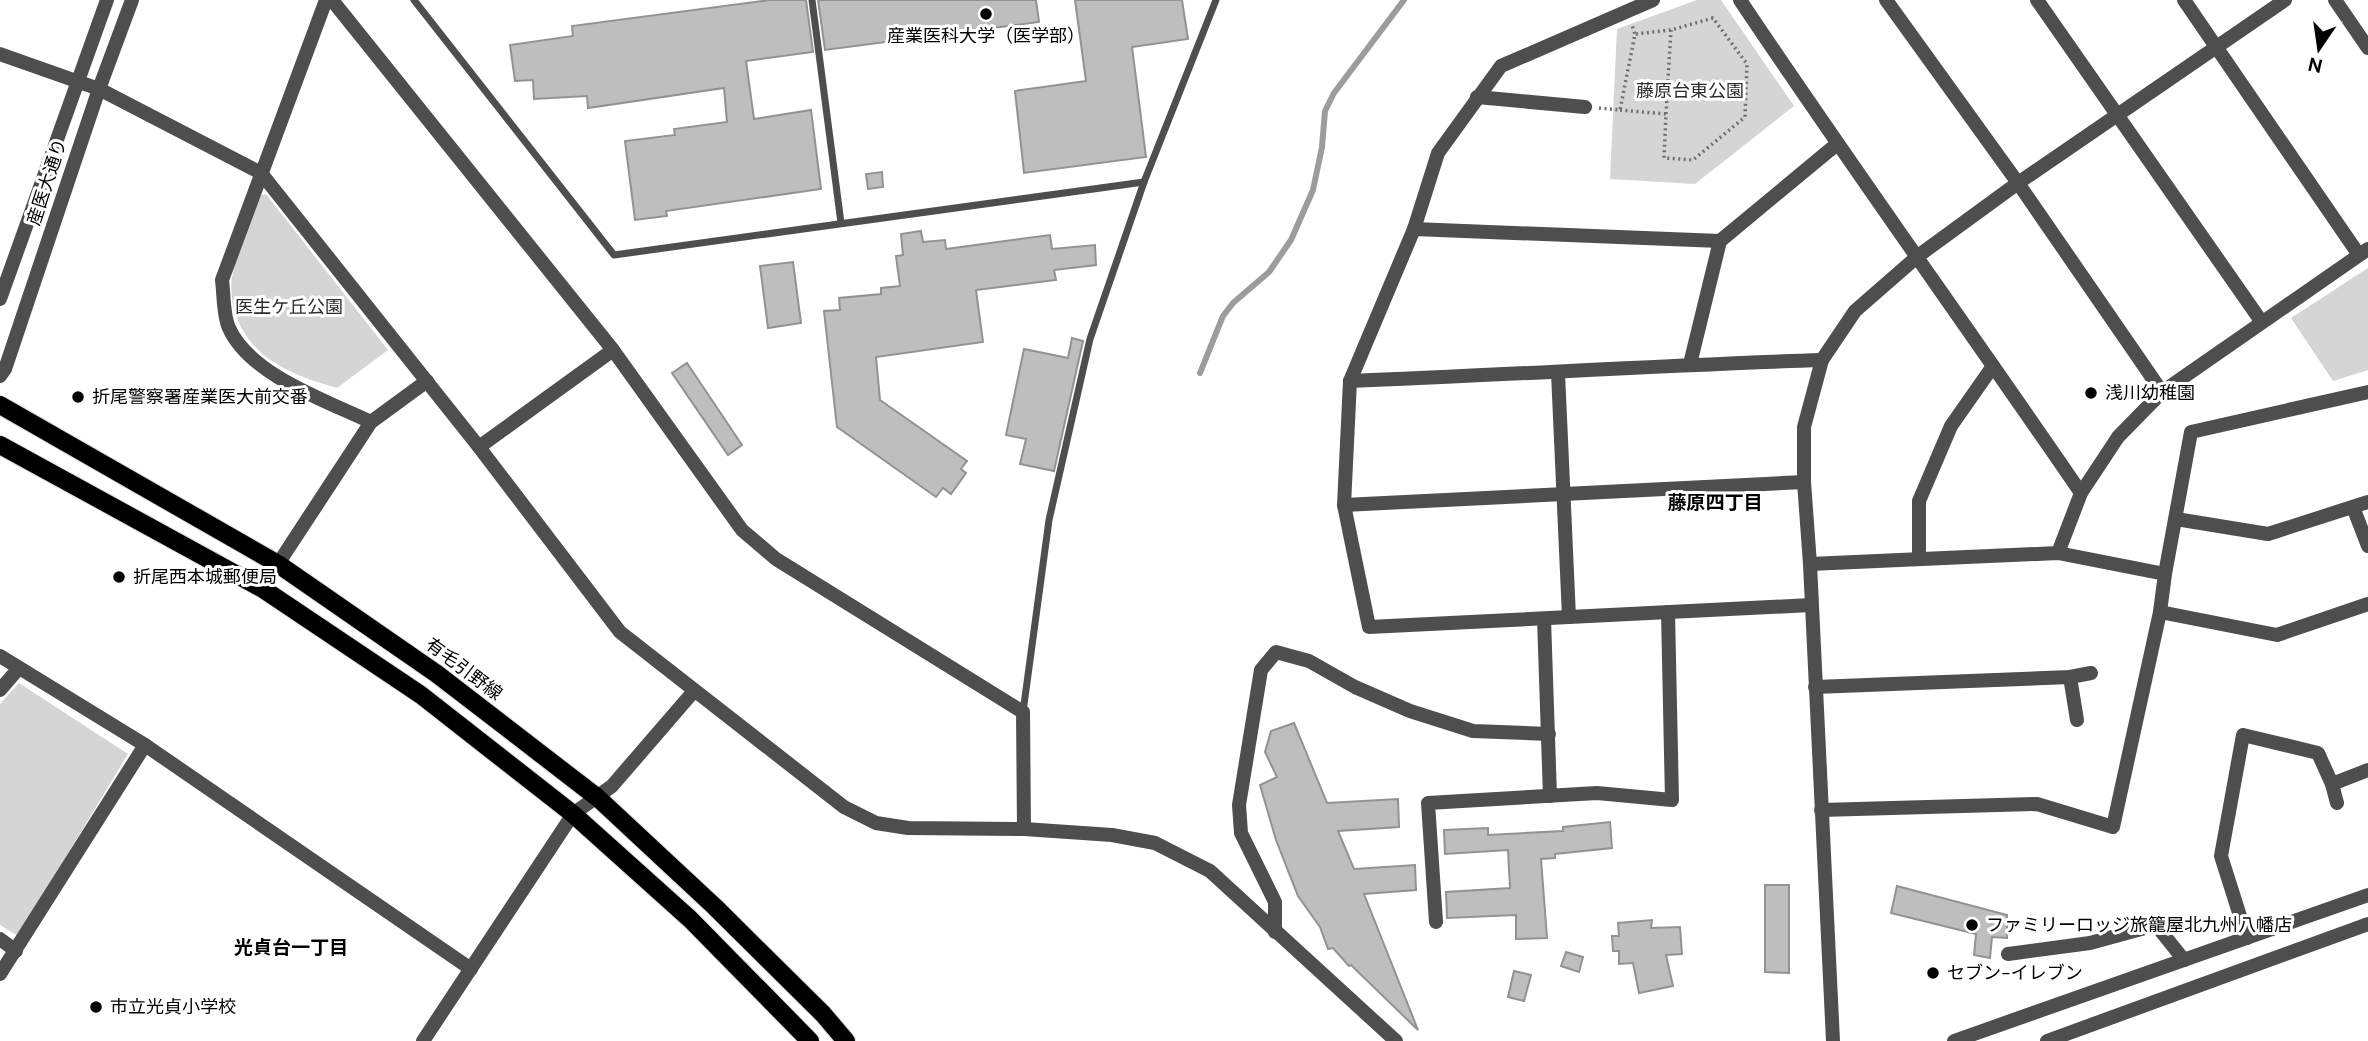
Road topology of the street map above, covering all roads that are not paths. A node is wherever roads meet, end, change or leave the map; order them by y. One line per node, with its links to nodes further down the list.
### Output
1 (107, 0): 18 (street, 産医大通り)
2 (132, 0): 19 (street, 産医大通り)
3 (326, 0): 24 (street)
4 (332, 0): 34 (street)
5 (414, 0): 27 (lane)
6 (812, 0): 27 (lane)
7 (1216, 0): 25 (lane)
8 (1653, 0): 20 (street)
9 (1740, 0): 23 (street)
10 (1886, 0): 26 (street)
11 (2037, 0): 22 (street)
12 (2185, 0): 15 (street)
13 (2285, 0): 15 (street)
14 (2335, 0): 16 (street)
15 (2217, 47): 22 (street); 30 (street)
16 (2368, 48)
17 (0, 54): 18 (street)
18 (77, 81): 19 (street); 32 (street, 産医大通り)
19 (99, 89): 24 (street); 39 (street, 産医大通り)
20 (1477, 97): 21 (street); 28 (street)
21 (1586, 107)
22 (2117, 117): 26 (street); 33 (street)
23 (1837, 144): 29 (street); 31 (street)
24 (261, 173): 41 (street); 45 (street)
25 (1144, 182): 27 (lane); 74 (lane)
26 (2018, 183): 31 (street); 42 (street)
27 (841, 223)
28 (1414, 229): 29 (street); 40 (street)
29 (1720, 241): 36 (street)
30 (2364, 252): 33 (street)
31 (1918, 256): 35 (street); 37 (street)
32 (0, 299)
33 (2262, 321): 42 (street)
34 (613, 349): 47 (street); 74 (street)
35 (1822, 360): 36 (street); 48 (street)
36 (1690, 364): 38 (street)
37 (1993, 366): 49 (street); 57 (street)
38 (1558, 373): 40 (street); 50 (street)
39 (0, 376)
40 (1350, 380): 52 (street)
41 (427, 381): 45 (street); 47 (street)
42 (2162, 392): 49 (street)
43 (2368, 392): 54 (street)
44 (0, 405): 58 (main road, 有毛引野線)
45 (371, 422): 58 (street)
46 (0, 445): 84 (main road)
47 (479, 447): 73 (street)
48 (1804, 482): 50 (street); 59 (street)
49 (2081, 493): 56 (street)
50 (1563, 494): 52 (street); 65 (street)
51 (2368, 502): 53 (street)
52 (1343, 505): 66 (street)
53 (2353, 507): 54 (street); 55 (street)
54 (2176, 519): 60 (street)
55 (2368, 546)
56 (2058, 553): 57 (street); 60 (street)
57 (1919, 559): 59 (street)
58 (278, 564): 81 (main road, 有毛引野線)
59 (1810, 564): 62 (street)
60 (2165, 574): 64 (street)
61 (2368, 604): 64 (street)
62 (1811, 605): 63 (street); 71 (street)
63 (1668, 612): 65 (street); 80 (street)
64 (2160, 612): 83 (street)
65 (1569, 617): 66 (street)
66 (1544, 619): 76 (street)
67 (0, 656): 68 (street)
68 (19, 668): 72 (street); 77 (street)
69 (2091, 673): 70 (street)
70 (2070, 677): 71 (street); 75 (street)
71 (1815, 687): 83 (street)
72 (0, 690)
73 (694, 691): 81 (street); 85 (street)
74 (1023, 712): 85 (street)
75 (2077, 720)
76 (1549, 734): 80 (street); 89 (street)
77 (145, 746): 92 (street); 95 (street)
78 (2368, 770): 79 (street)
79 (2332, 784): 82 (street); 90 (street)
80 (1550, 796): 87 (street)
81 (598, 798): 84 (street); 99 (main road, 有毛引野線)
82 (2337, 803)
83 (1821, 810): 101 (street)
84 (573, 814): 95 (street); 98 (main road)
85 (1024, 829): 89 (street)
86 (2368, 895): 90 (street)
87 (1436, 922)
88 (2368, 924): 103 (street)
89 (1275, 932): 100 (street)
90 (2247, 938): 94 (street)
91 (0, 939): 92 (street)
92 (16, 951): 96 (street)
93 (2008, 954): 94 (street)
94 (2183, 960): 102 (street)
95 (471, 969): 97 (street)
96 (0, 974)
97 (423, 1041)
98 (810, 1041)
99 (846, 1041)
100 (1396, 1041)
101 (1833, 1041)
102 (1955, 1041)
103 (2047, 1041)

